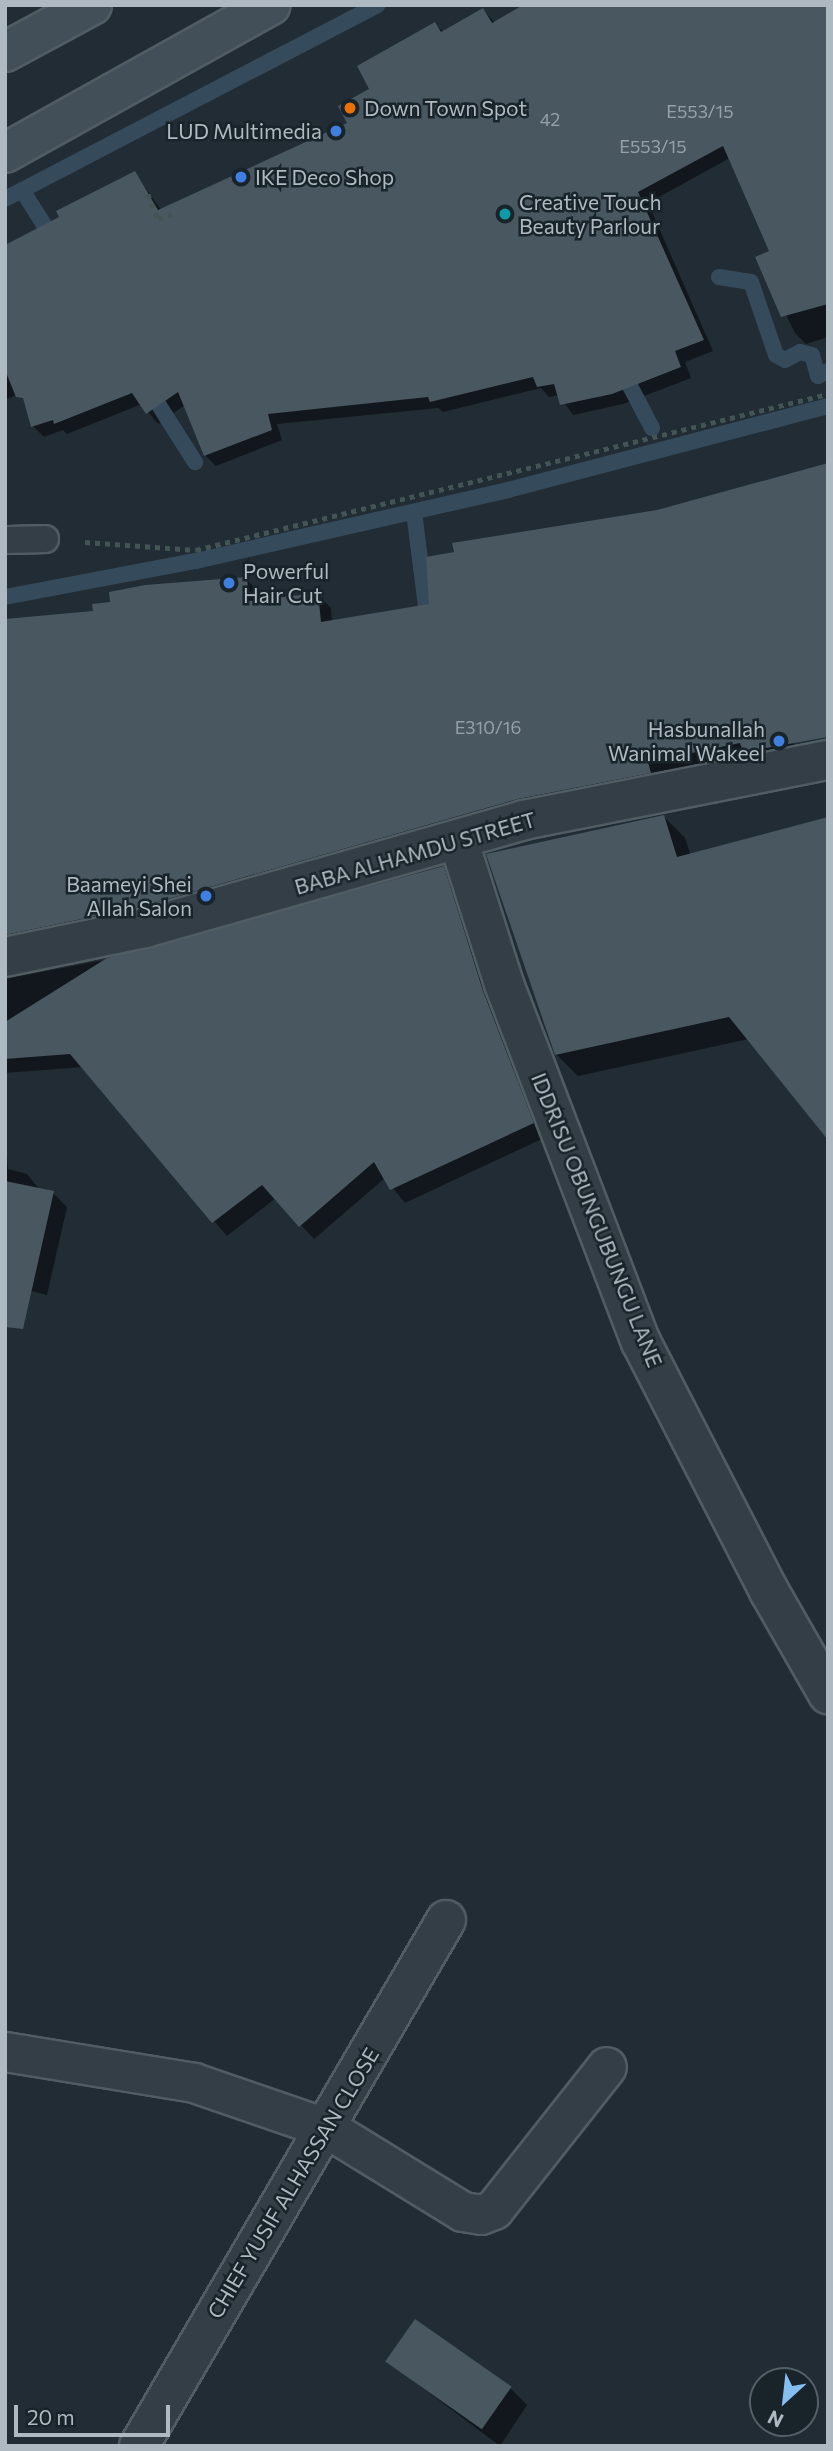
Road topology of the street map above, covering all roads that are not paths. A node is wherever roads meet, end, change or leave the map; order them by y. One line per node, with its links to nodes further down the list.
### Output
1 (92, 5): 3 (main road)
2 (271, 5): 4 (main road)
3 (5, 52)
4 (5, 152)
5 (44, 539): 6 (lane)
6 (5, 540)
7 (828, 760): 8 (street, BABA ALHAMDU STREET)
8 (460, 842): 9 (street, BABA ALHAMDU STREET); 10 (street, IDDRISU OBUNGUBUNGU LANE)
9 (5, 957)
10 (828, 1694)
11 (446, 1920): 14 (street, CHIEF YUSIF ALHASSAN CLOSE)
12 (5, 2052): 14 (street)
13 (607, 2067): 14 (street)
14 (328, 2129): 15 (street, CHIEF YUSIF ALHASSAN CLOSE)
15 (139, 2446)

